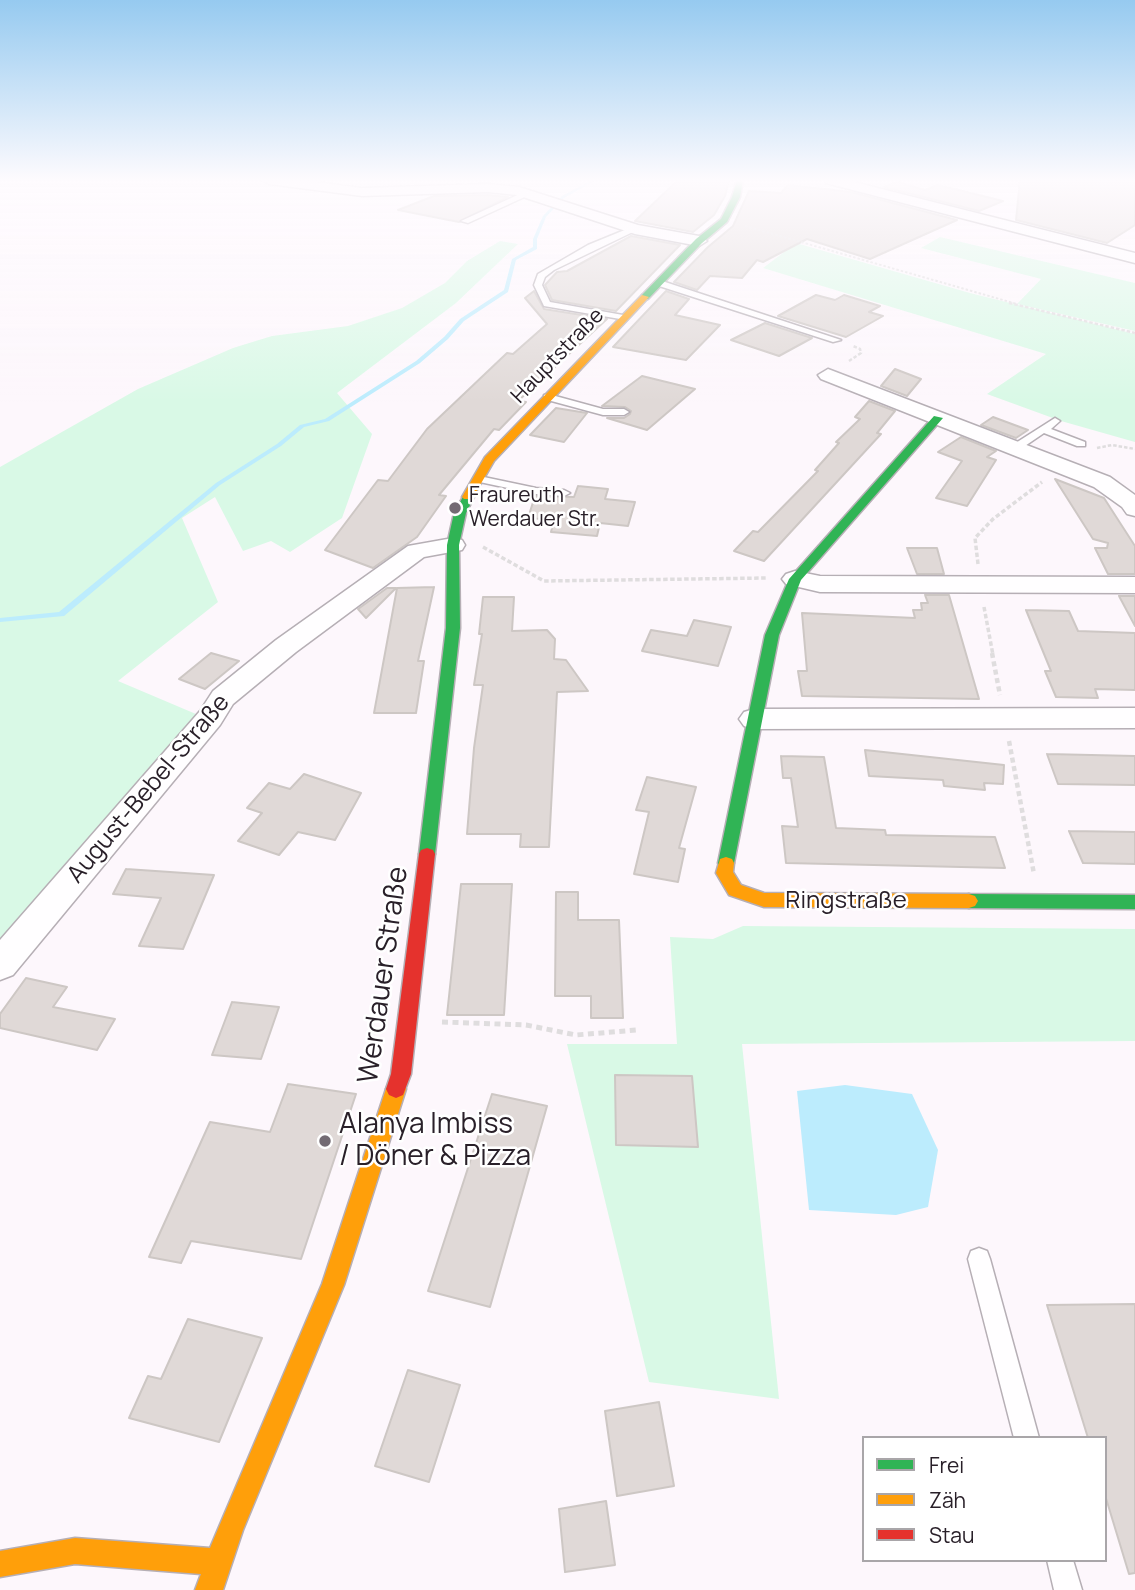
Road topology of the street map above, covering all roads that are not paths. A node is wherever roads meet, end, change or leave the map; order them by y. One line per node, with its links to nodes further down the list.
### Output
1 (577, 254): 4 (lane)
2 (686, 254): 3 (main road, Hauptstraße)
3 (659, 283): 4 (main road, Hauptstraße); 5 (lane)
4 (623, 318): 7 (main road, Hauptstraße)
5 (836, 340)
6 (828, 375): 9 (street)
7 (548, 397): 8 (lane); 14 (main road, Hauptstraße)
8 (624, 412)
9 (938, 418): 13 (street); 18 (main road, Ringstraße)
10 (1055, 421): 11 (lane)
11 (1045, 430): 12 (lane); 13 (lane)
12 (1081, 444)
13 (1016, 448): 16 (street)
14 (478, 479): 15 (lane); 17 (main road, Hauptstraße)
15 (564, 493)
16 (1135, 509)
17 (453, 545): 23 (street, August-Bebel-Straße); 26 (main road, Werdauer Straße)
18 (795, 579): 19 (street); 20 (main road, Ringstraße)
19 (1135, 585)
20 (754, 719): 21 (street); 22 (main road, Ringstraße)
21 (1135, 719)
22 (1135, 902)
23 (0, 965)
24 (979, 1259): 25 (lane)
25 (1026, 1436)
26 (218, 1562): 28 (main road); 29 (main road, Werdauer Straße)
27 (1061, 1562): 30 (lane)
28 (0, 1564)
29 (209, 1590)
30 (1068, 1590)

